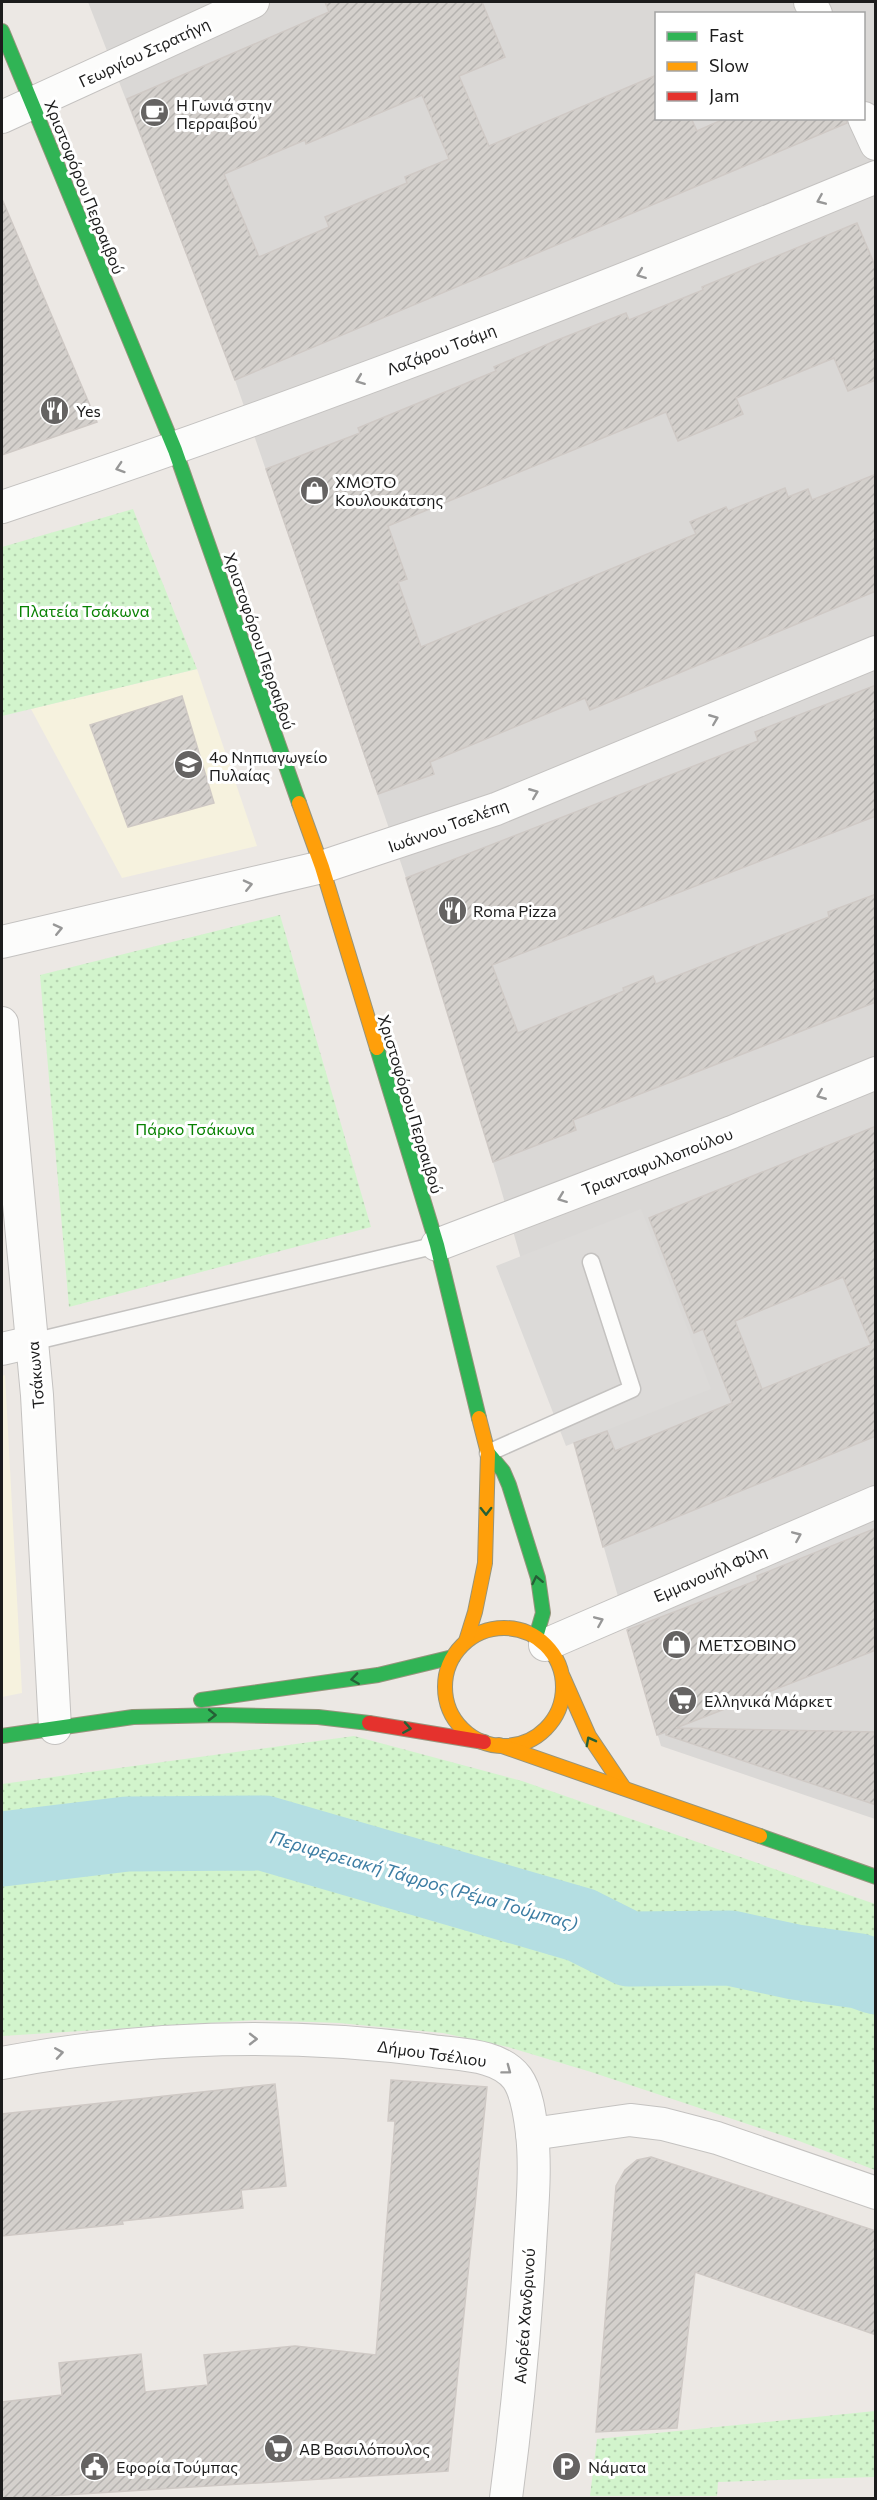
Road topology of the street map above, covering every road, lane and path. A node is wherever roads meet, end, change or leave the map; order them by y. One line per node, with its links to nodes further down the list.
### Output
1 (253, 2): 3 (street, Γεωργίου Στρατήγη)
2 (2, 31): 3 (street, Χριστοφόρου Περραιβού)
3 (33, 103): 4 (street, Γεωργίου Στρατήγη); 8 (street, Χριστοφόρου Περραιβού)
4 (2, 117)
5 (865, 120): 6 (street)
6 (876, 144)
7 (876, 177): 8 (street, Λαζάρου Τσάμη, one-way to 8)
8 (175, 450): 9 (street, Λαζάρου Τσάμη, one-way to 9); 11 (street, Χριστοφόρου Περραιβού)
9 (2, 507)
10 (876, 652): 11 (street, Ιωάννου Τσελέπη, one-way to 10)
11 (322, 867): 12 (street, Ιωάννου Τσελέπη, one-way to 11); 15 (street, Χριστοφόρου Περραιβού)
12 (2, 942)
13 (2, 1023): 17 (street, Τσάκωνα)
14 (876, 1073): 15 (street, Τριανταφυλλοπούλου, one-way to 15)
15 (437, 1245): 17 (lane); 19 (street, Χριστοφόρου Περραιβού)
16 (591, 1262): 19 (lane)
17 (32, 1342): 18 (street); 25 (street, Τσάκωνα)
18 (2, 1349)
19 (488, 1453): 21 (street, Χριστοφόρου Περραιβού, one-way to 21); 22 (street, Χριστοφόρου Περραιβού, one-way to 19)
20 (876, 1502): 22 (street, Εμμανουήλ Φίλη, one-way to 20)
21 (466, 1641): 22 (street); 23 (street)
22 (547, 1650): 28 (street); 29 (street, one-way to 22)
23 (453, 1657): 24 (street, one-way to 24); 27 (street)
24 (133, 1717): 25 (street); 27 (street, one-way to 27)
25 (55, 1728): 26 (street)
26 (2, 1736)
27 (484, 1742): 28 (street)
28 (499, 1745): 29 (street)
29 (624, 1788): 30 (street)
30 (876, 1877)
31 (2, 2063): 32 (street, Δήμου Τσέλιου, one-way to 32)
32 (532, 2134): 33 (street); 34 (street, Ανδρέα Χανδρινού)
33 (876, 2193)
34 (506, 2499)

